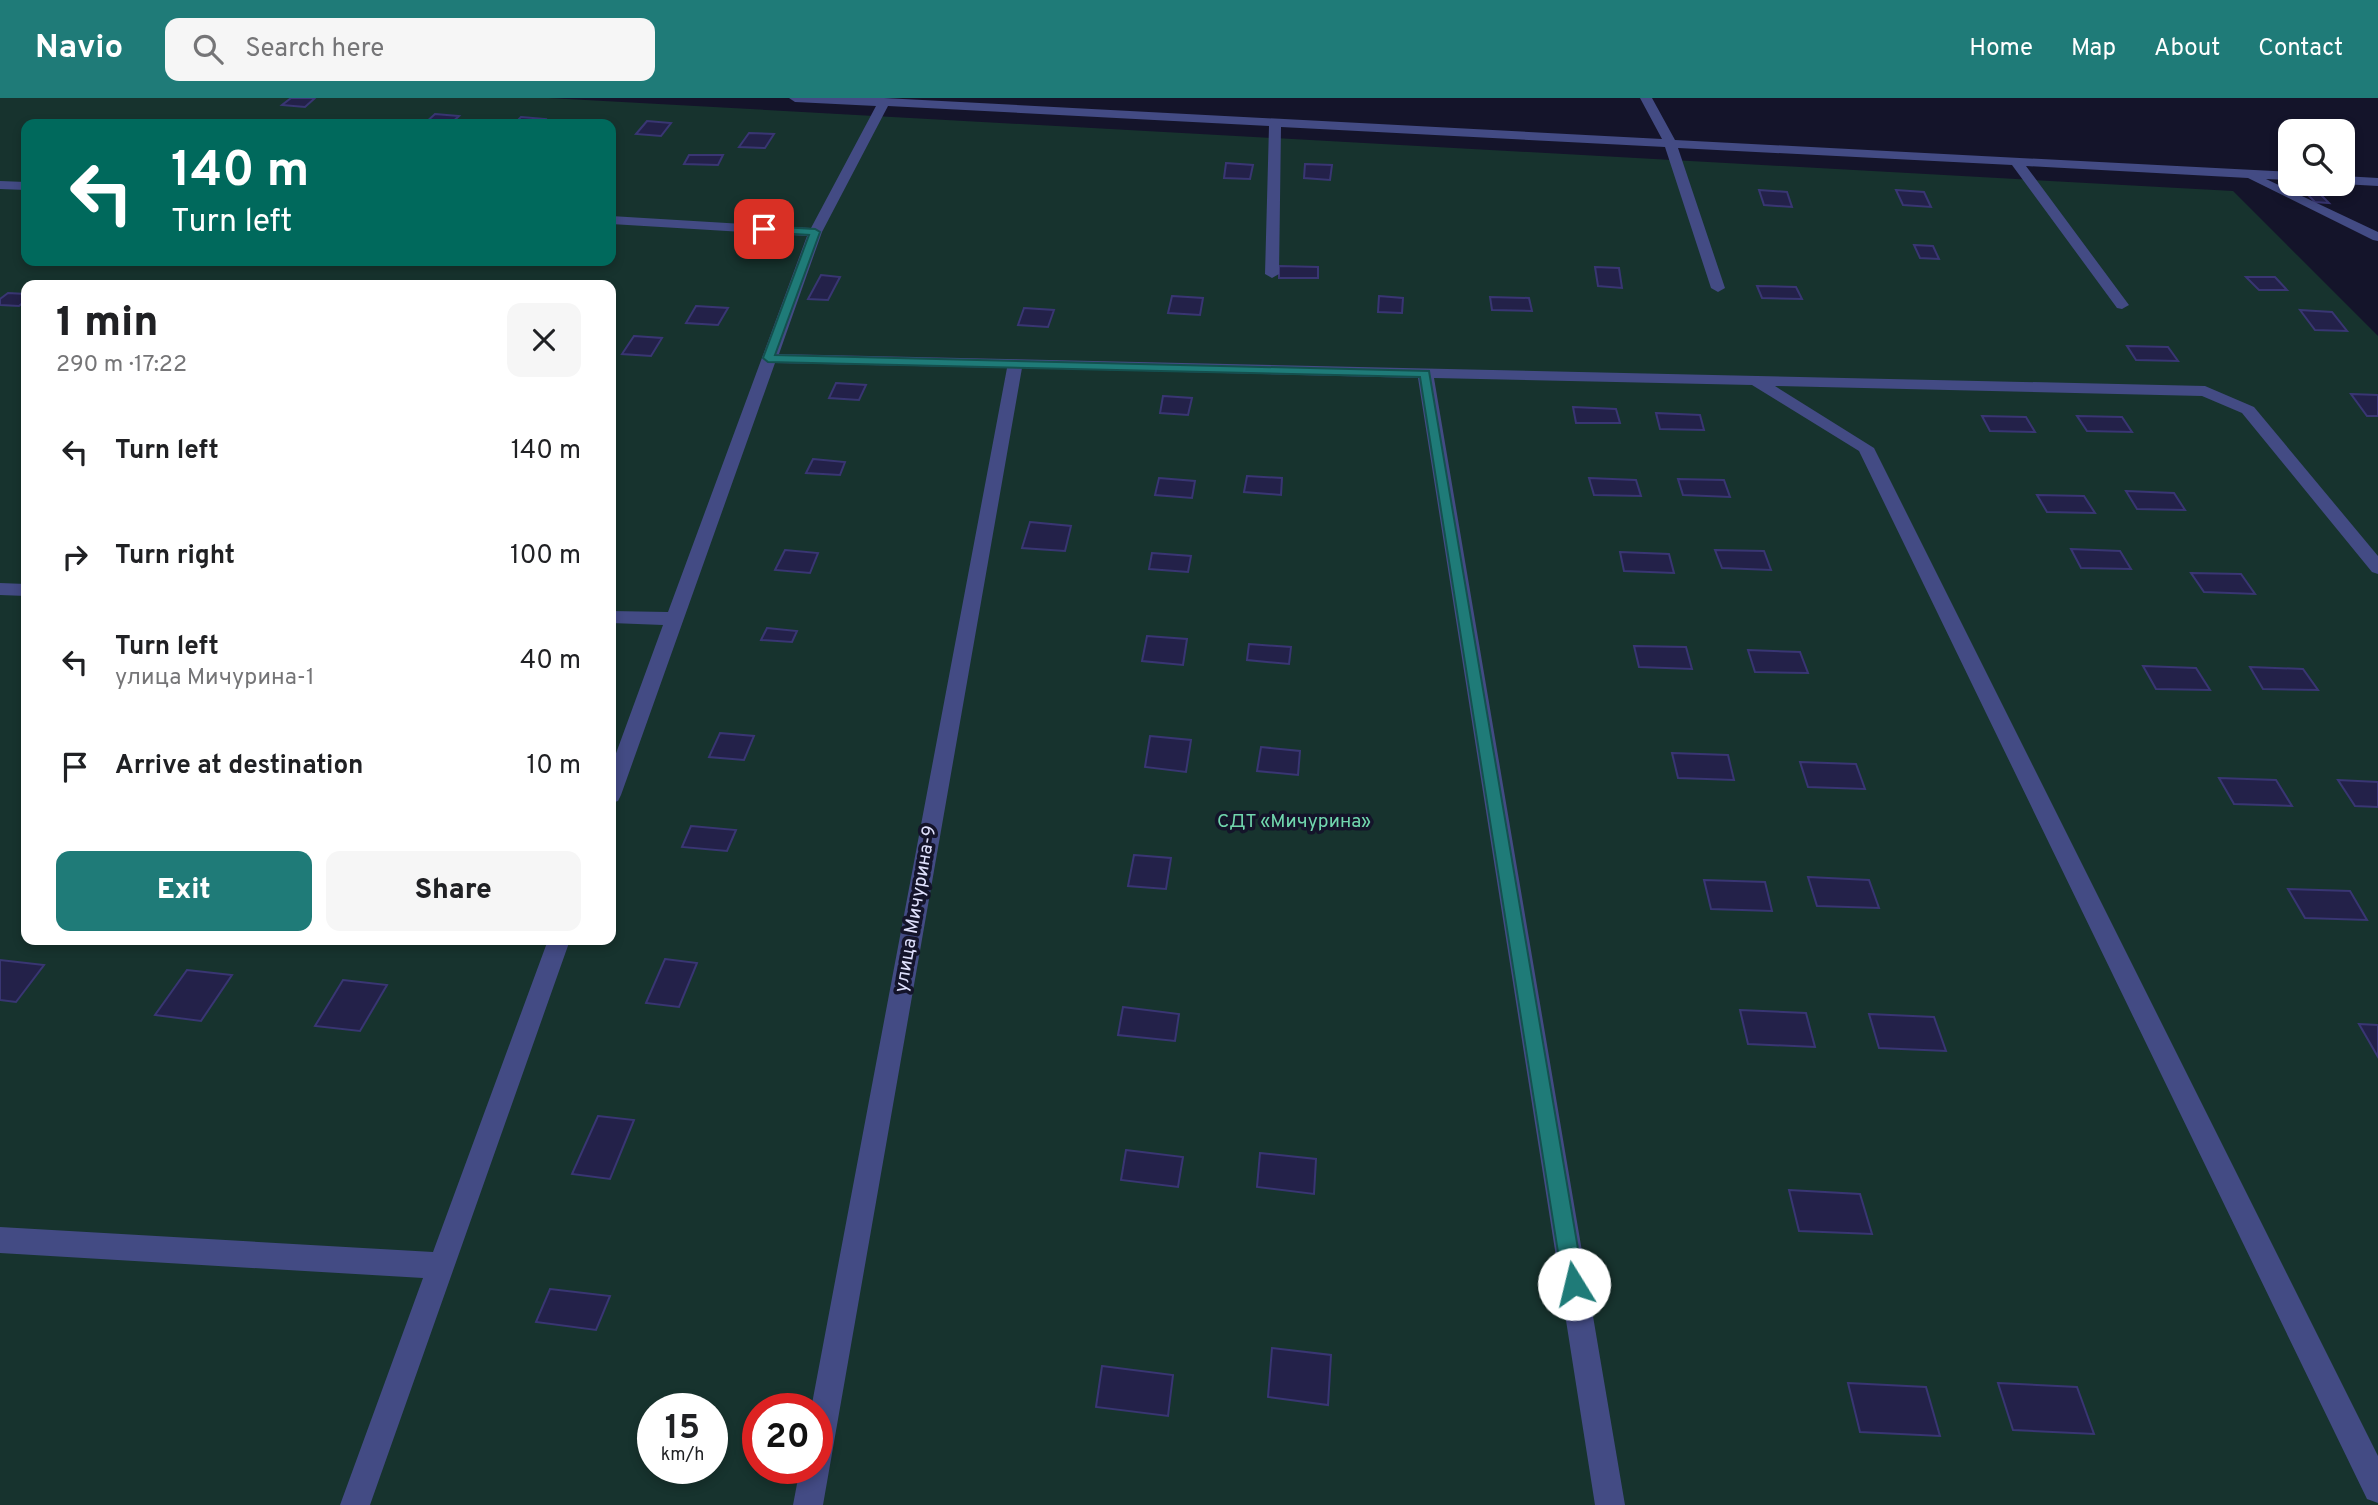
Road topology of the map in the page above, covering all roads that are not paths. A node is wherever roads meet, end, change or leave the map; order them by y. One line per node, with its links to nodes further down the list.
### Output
1 (795, 98): 3 (street)
2 (1646, 98): 5 (street)
3 (884, 102): 4 (street); 14 (street)
4 (1275, 121): 5 (street); 16 (street)
5 (1670, 142): 6 (street); 17 (street)
6 (2015, 160): 7 (street); 18 (street)
7 (2239, 172): 8 (street); 15 (street)
8 (2278, 175)
9 (2355, 181): 10 (street)
10 (2378, 182)
11 (0, 185): 12 (street)
12 (21, 186)
13 (616, 220): 14 (street)
14 (815, 232): 19 (street)
15 (2378, 237)
16 (1272, 274)
17 (1718, 288)
18 (2122, 304)
19 (768, 358): 20 (street); 27 (street)
20 (1015, 364): 21 (street); 32 (street, улица Мичурина-9)
21 (1425, 373): 22 (street); 37 (street)
22 (1756, 381): 23 (street); 34 (street)
23 (2378, 568)
24 (0, 589): 25 (street)
25 (21, 590)
26 (616, 617): 27 (street)
27 (674, 619): 28 (street)
28 (616, 781)
29 (557, 945): 31 (street)
30 (0, 1240): 31 (street)
31 (441, 1266): 35 (street)
32 (828, 1393)
33 (812, 1484): 36 (street)
34 (2378, 1488)
35 (355, 1505)
36 (808, 1505)
37 (1610, 1505)

